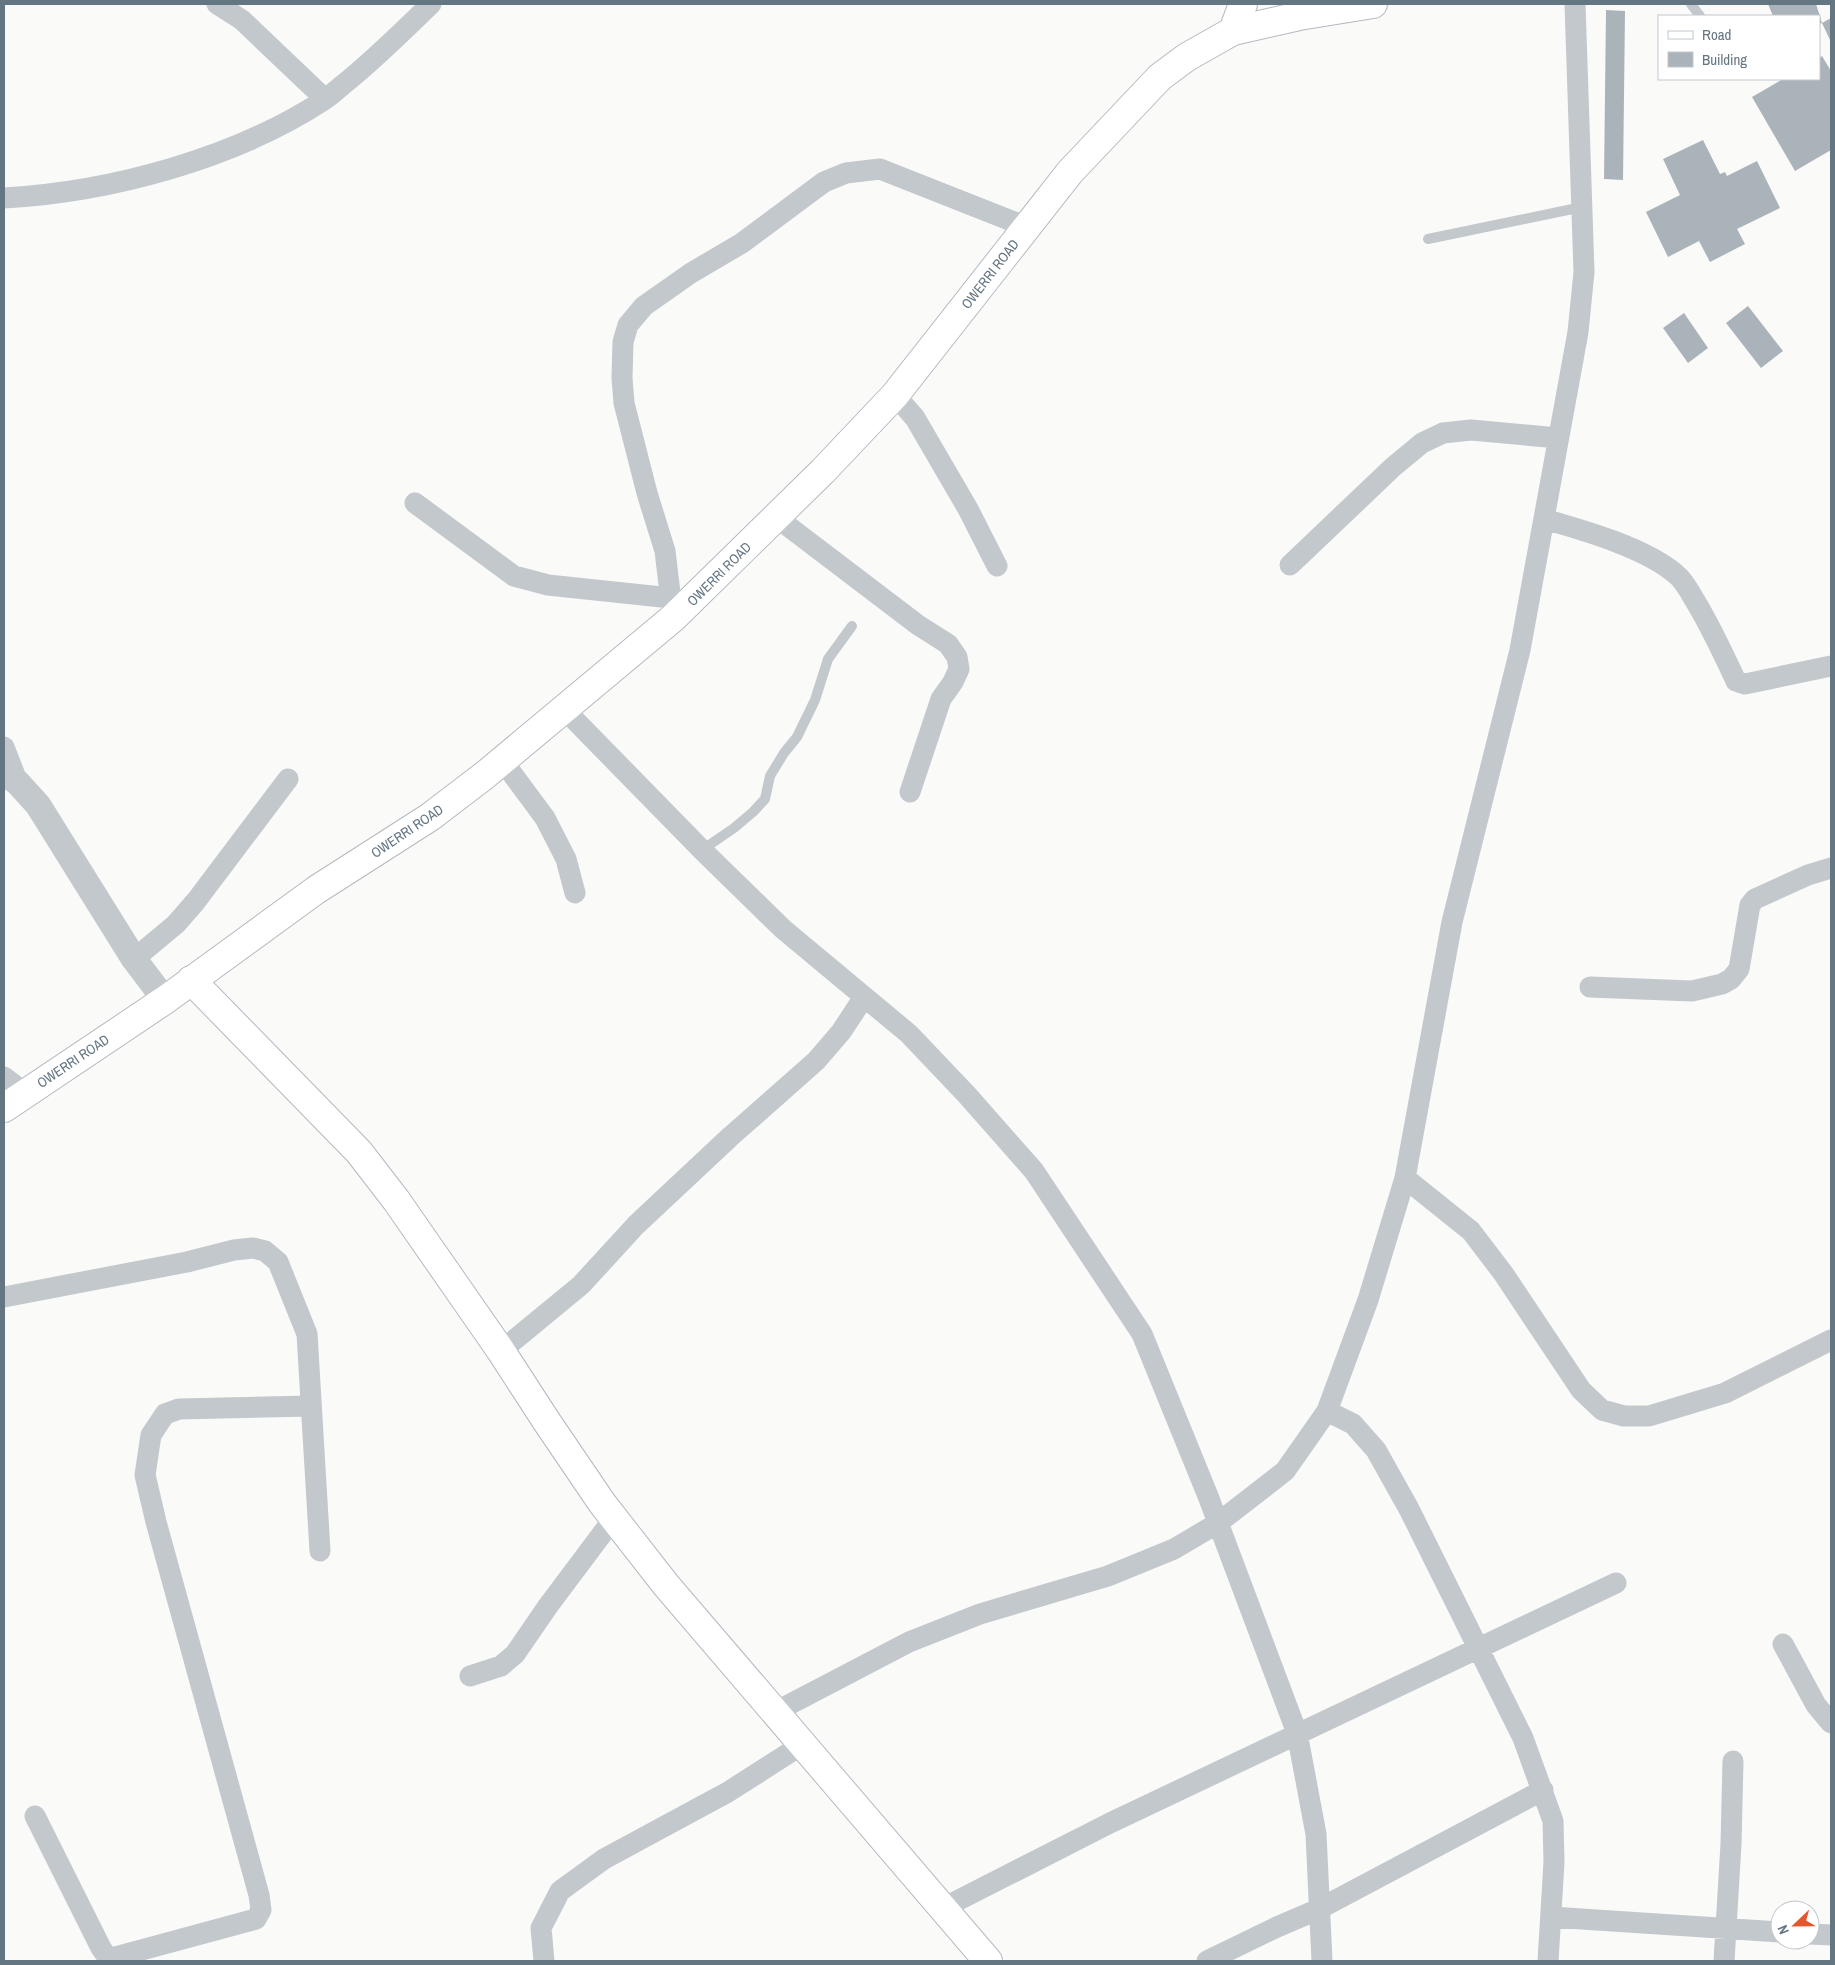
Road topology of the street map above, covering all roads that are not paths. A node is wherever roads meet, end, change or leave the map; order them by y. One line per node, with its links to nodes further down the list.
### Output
1 (217, 4): 9 (street)
2 (431, 4): 9 (street)
3 (1243, 4): 8 (main road)
4 (1373, 4): 8 (main road, OWERRI ROAD)
5 (1575, 4): 11 (street)
6 (1691, 4): 7 (lane)
7 (1699, 15)
8 (1233, 31): 12 (main road, OWERRI ROAD)
9 (325, 100): 10 (street)
10 (4, 198)
11 (1582, 207): 13 (lane); 15 (street)
12 (1027, 227): 14 (main road, OWERRI ROAD); 21 (street)
13 (1428, 239)
14 (895, 395): 17 (main road, OWERRI ROAD); 20 (street)
15 (1558, 438): 18 (street); 19 (street)
16 (415, 503): 21 (street)
17 (776, 517): 21 (main road, OWERRI ROAD); 29 (street)
18 (1544, 518): 23 (street); 40 (street)
19 (1290, 565)
20 (997, 566)
21 (672, 608): 24 (main road, OWERRI ROAD)
22 (852, 626): 30 (lane)
23 (1831, 666)
24 (564, 709): 26 (main road, OWERRI ROAD); 30 (street)
25 (4, 747): 27 (street)
26 (502, 760): 32 (street); 34 (main road, OWERRI ROAD)
27 (11, 778): 33 (street)
28 (288, 779): 33 (street)
29 (910, 792)
30 (702, 850): 36 (street)
31 (1831, 868): 35 (street)
32 (575, 893)
33 (134, 959): 37 (street)
34 (191, 980): 37 (main road, OWERRI ROAD); 43 (main road)
35 (1590, 987)
36 (864, 997): 43 (street); 47 (street)
37 (165, 1000): 39 (main road, OWERRI ROAD)
38 (4, 1077): 39 (street)
39 (14, 1101)
40 (1405, 1178): 42 (street); 45 (street)
41 (4, 1297): 44 (street)
42 (1831, 1340)
43 (501, 1350): 46 (main road)
44 (311, 1406): 48 (street); 59 (street)
45 (1327, 1411): 47 (street); 51 (street)
46 (614, 1518): 52 (street); 53 (main road)
47 (1218, 1523): 53 (street); 55 (street)
48 (320, 1551)
49 (1616, 1583): 51 (street)
50 (1783, 1644): 54 (street)
51 (1478, 1648): 55 (street); 58 (street)
52 (470, 1676)
53 (775, 1712): 56 (main road)
54 (1831, 1723)
55 (1297, 1733): 60 (street); 61 (street)
56 (803, 1744): 60 (main road); 65 (street)
57 (1733, 1760): 63 (street)
58 (1543, 1790): 61 (street); 62 (street)
59 (35, 1816)
60 (943, 1908): 66 (main road)
61 (1319, 1909): 67 (street); 68 (street)
62 (1550, 1918): 63 (street); 69 (street)
63 (1727, 1928): 64 (street); 70 (street)
64 (1770, 1931)
65 (544, 1961)
66 (988, 1961)
67 (1207, 1961)
68 (1322, 1961)
69 (1548, 1961)
70 (1724, 1961)

